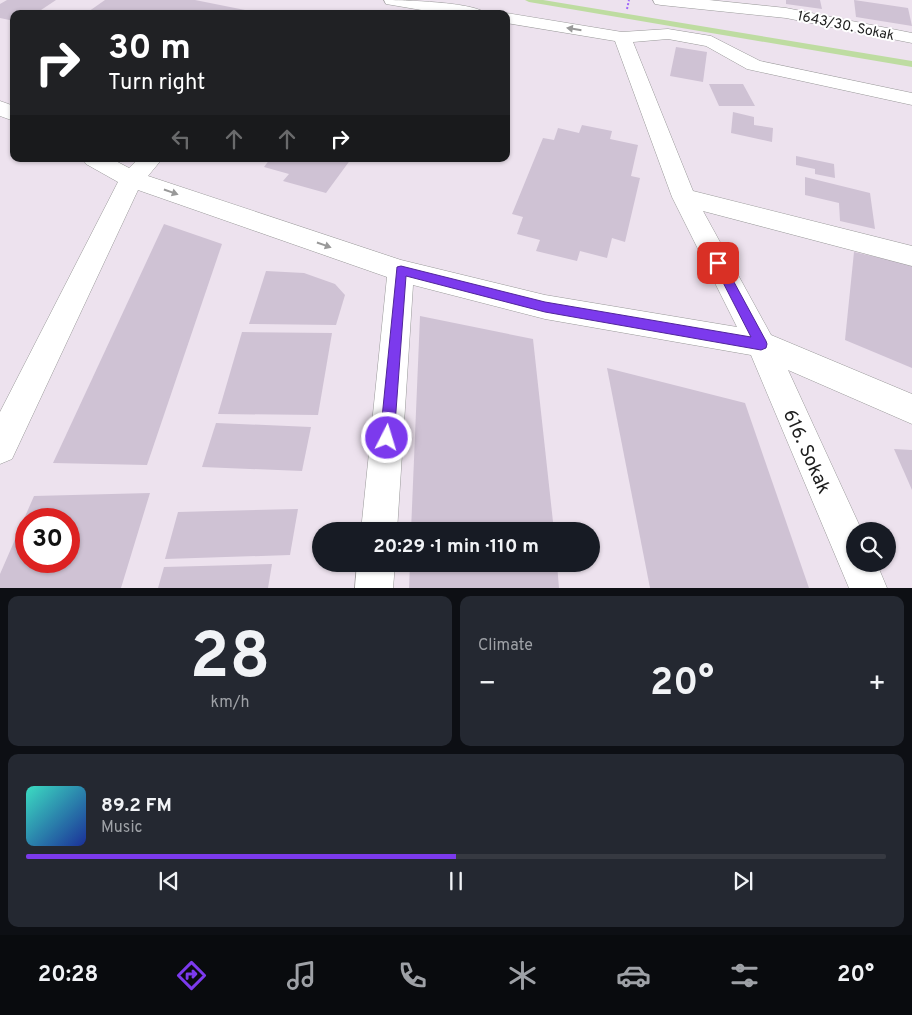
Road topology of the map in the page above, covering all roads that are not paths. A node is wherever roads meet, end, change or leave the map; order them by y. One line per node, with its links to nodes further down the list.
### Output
1 (392, 0): 4 (street)
2 (661, 0): 3 (street, 1643/30. Sokak)
3 (786, 6): 7 (street, 1643/30. Sokak)
4 (453, 10)
5 (510, 19): 6 (street, one-way to 5)
6 (622, 37): 8 (street); 12 (street, 616. Sokak)
7 (912, 38)
8 (912, 99)
9 (100, 162): 11 (street)
10 (148, 162): 11 (street)
11 (131, 179): 14 (street, one-way to 14); 17 (street)
12 (684, 197): 13 (street); 15 (street, 616. Sokak)
13 (912, 256)
14 (401, 271): 15 (street); 18 (street)
15 (761, 344): 16 (street); 19 (street, 616. Sokak)
16 (912, 409)
17 (0, 447)
18 (380, 522)
19 (846, 537)
20 (375, 572): 22 (street)
21 (861, 572): 23 (street)
22 (374, 588)
23 (868, 588)

